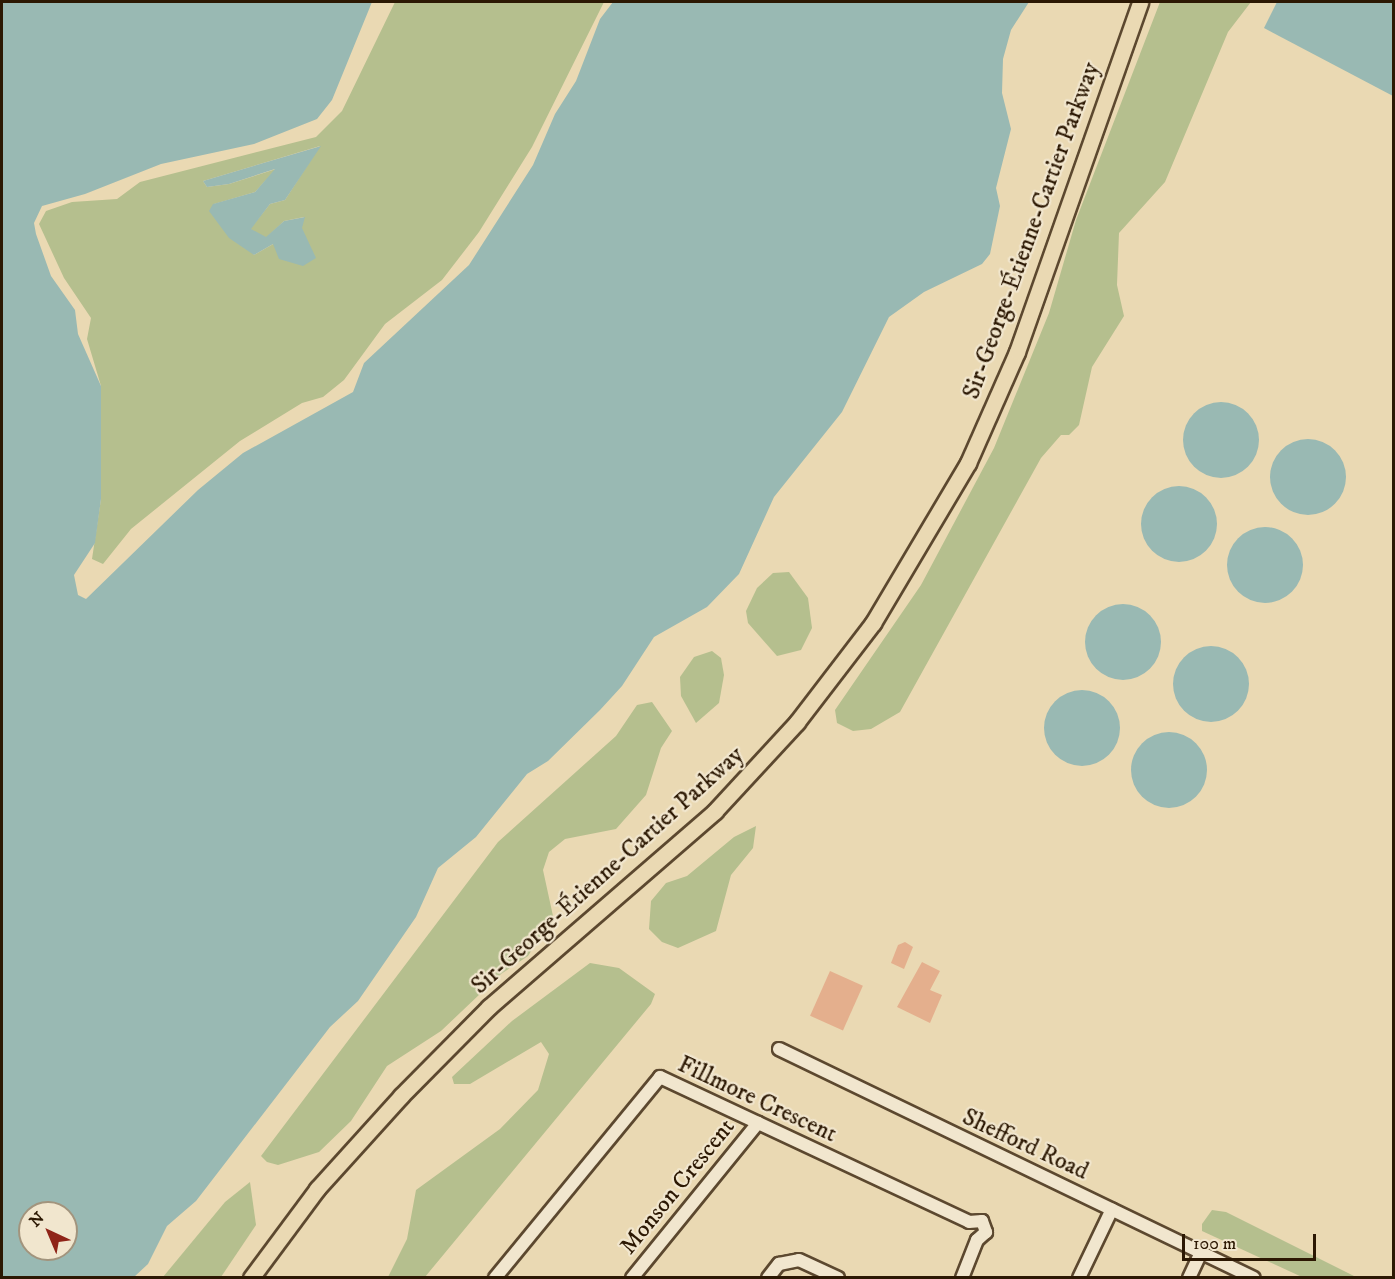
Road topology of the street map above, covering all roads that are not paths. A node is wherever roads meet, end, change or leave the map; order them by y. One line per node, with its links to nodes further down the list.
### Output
1 (1140, 2): 6 (main road, Sir-George-Étienne-Cartier Parkway)
2 (779, 1049): 4 (street, Shefford Road)
3 (758, 1123): 7 (street, Fillmore Crescent); 8 (street, Monson Crescent); 11 (street, Fillmore Crescent)
4 (1112, 1209): 5 (street, Shefford Road); 12 (street)
5 (1201, 1252): 13 (street); 14 (street, Shefford Road)
6 (251, 1278)
7 (495, 1278)
8 (632, 1278)
9 (768, 1278): 10 (street)
10 (838, 1278)
11 (962, 1278)
12 (1079, 1278)
13 (1189, 1278)
14 (1254, 1278)

